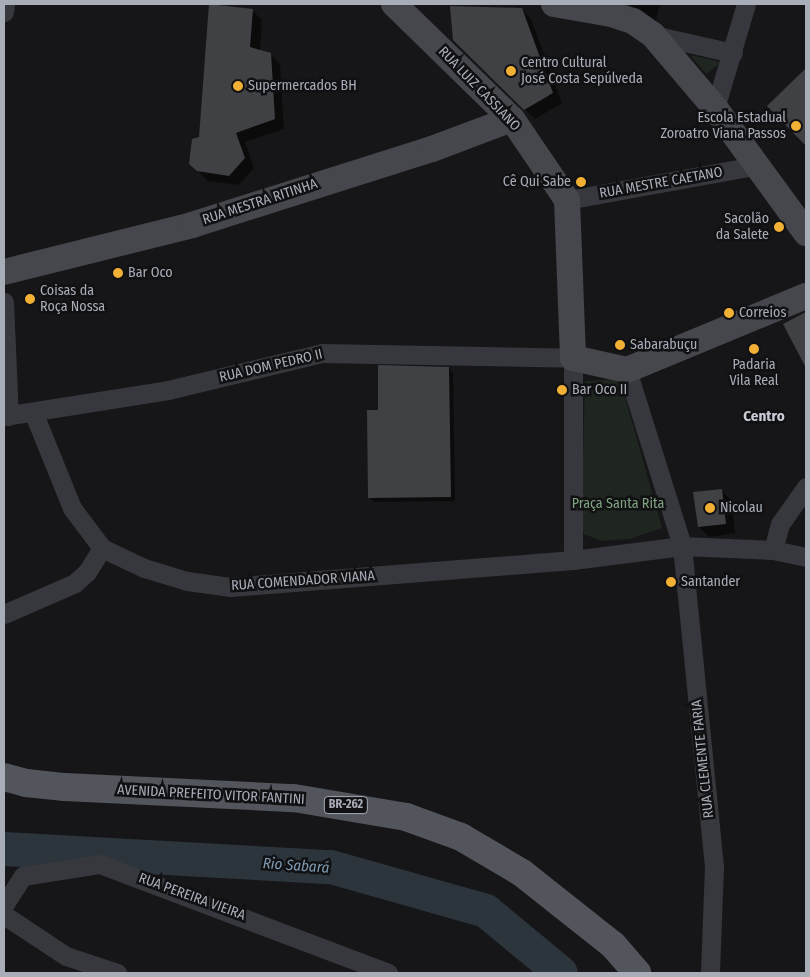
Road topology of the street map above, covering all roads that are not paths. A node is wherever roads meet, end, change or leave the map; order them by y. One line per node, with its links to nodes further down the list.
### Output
1 (5, 4): 5 (street)
2 (394, 4): 9 (main road, RUA LUIZ CASSIANO)
3 (554, 4): 6 (main road)
4 (746, 4): 7 (street)
5 (4, 12)
6 (652, 35): 7 (street); 8 (main road)
7 (733, 53): 8 (street)
8 (714, 108): 10 (main road)
9 (512, 119): 11 (main road, RUA LUIZ CASSIANO); 13 (main road, RUA MESTRA RITINHA)
10 (754, 166): 11 (street, RUA MESTRE CAETANO); 12 (main road)
11 (567, 200): 16 (main road)
12 (806, 233)
13 (4, 272)
14 (806, 296): 17 (main road)
15 (4, 302): 19 (street)
16 (573, 358): 17 (main road); 18 (street, RUA DOM PEDRO II); 25 (street)
17 (627, 370): 21 (street)
18 (34, 414): 19 (street, RUA DOM PEDRO II); 22 (street, RUA COMENDADOR VIANA)
19 (6, 416)
20 (806, 487): 23 (street)
21 (682, 546): 23 (street); 25 (street); 33 (street, RUA CLEMENTE FARIA)
22 (102, 548): 25 (street, RUA COMENDADOR VIANA); 26 (street)
23 (773, 550): 24 (street)
24 (806, 557)
25 (573, 560)
26 (4, 614)
27 (4, 777): 32 (main road, AVENIDA PREFEITO VITOR FANTINI / BR-262)
28 (4, 905): 31 (street, RUA PEREIRA VIEIRA)
29 (4, 915): 30 (street)
30 (117, 973)
31 (388, 973)
32 (638, 973)
33 (710, 973)

